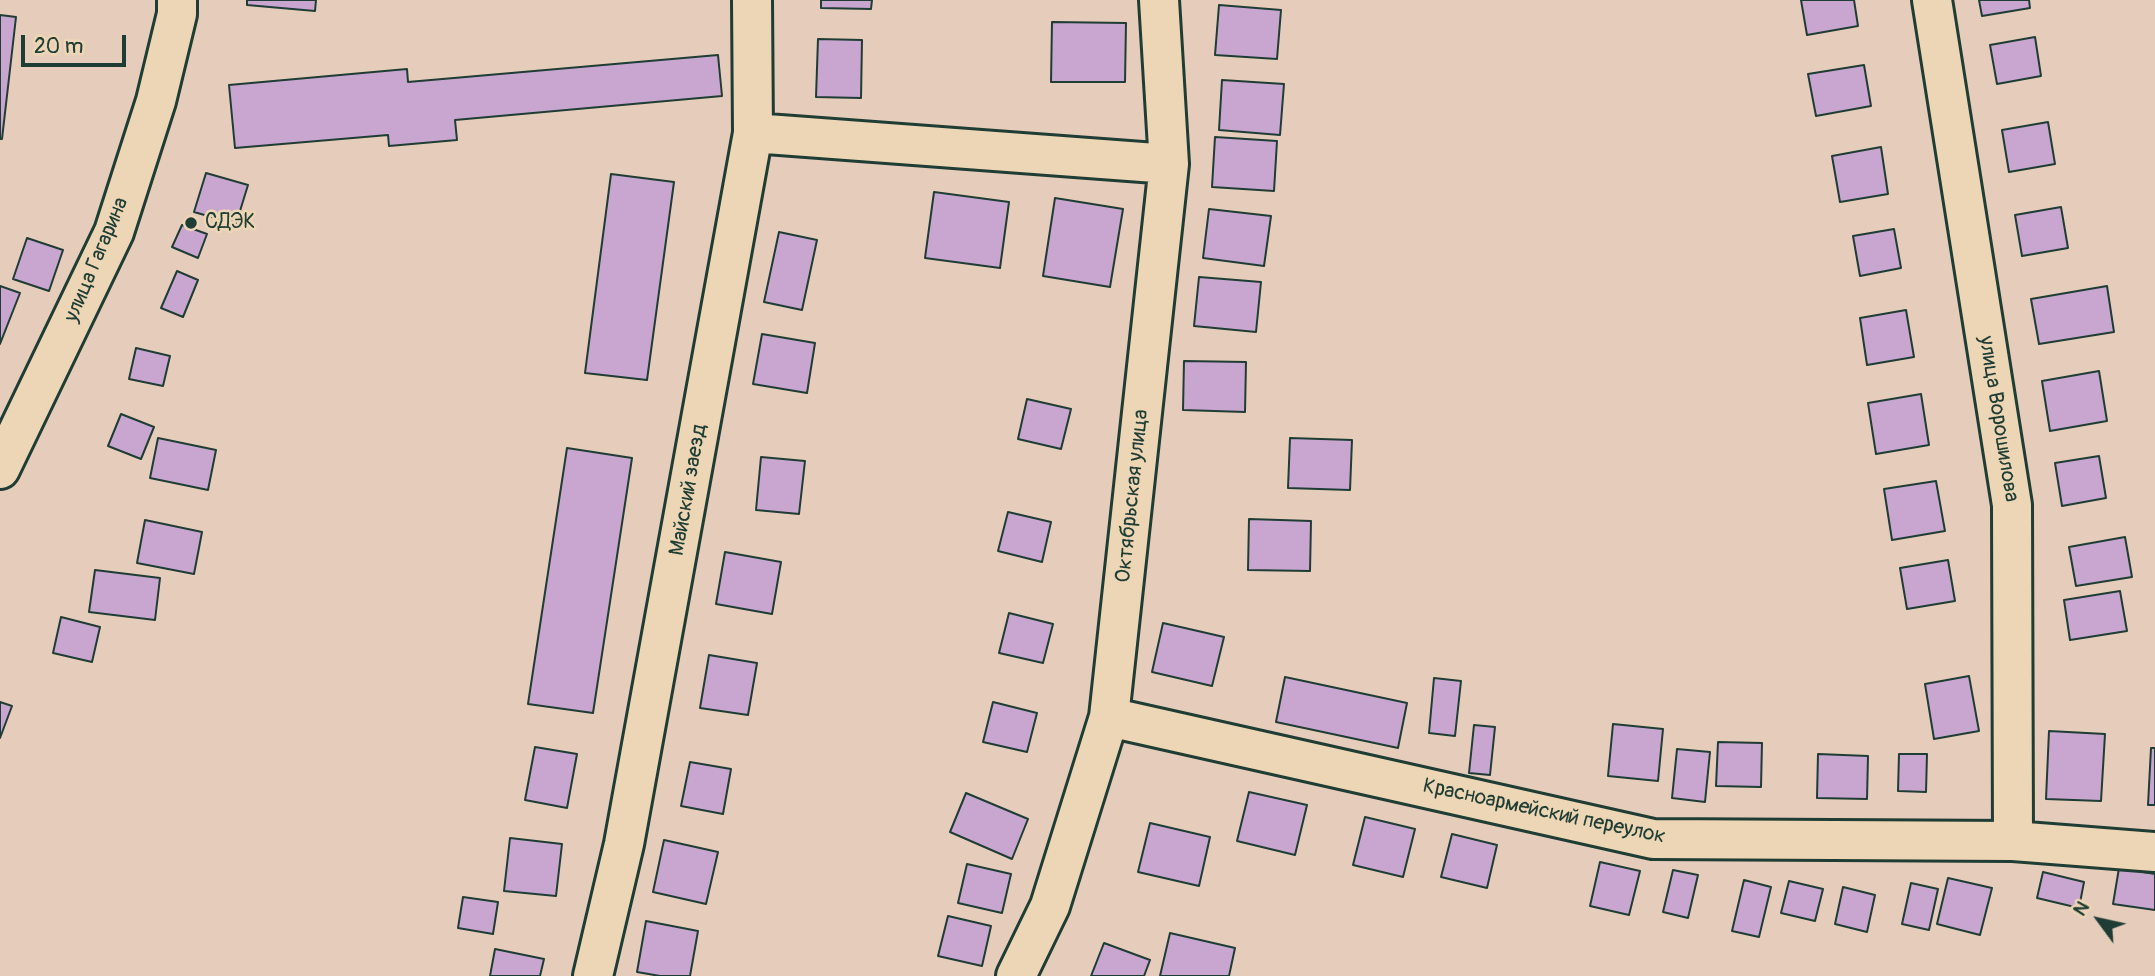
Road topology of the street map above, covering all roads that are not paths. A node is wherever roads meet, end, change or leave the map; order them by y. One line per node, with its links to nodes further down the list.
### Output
1 (177, 0): 7 (street, улица Гагарина)
2 (752, 0): 5 (street, Майский заезд)
3 (1158, 0): 6 (street, Октябрьская улица)
4 (1931, 0): 9 (street, улица Ворошилова)
5 (753, 133): 6 (street); 11 (street, Майский заезд)
6 (1169, 164): 8 (street, Октябрьская улица)
7 (0, 469)
8 (1109, 716): 9 (street, Красноармейский переулок); 12 (street, Октябрьская улица)
9 (2013, 841): 10 (street, Красноармейский переулок)
10 (2155, 852)
11 (593, 976)
12 (1016, 976)

